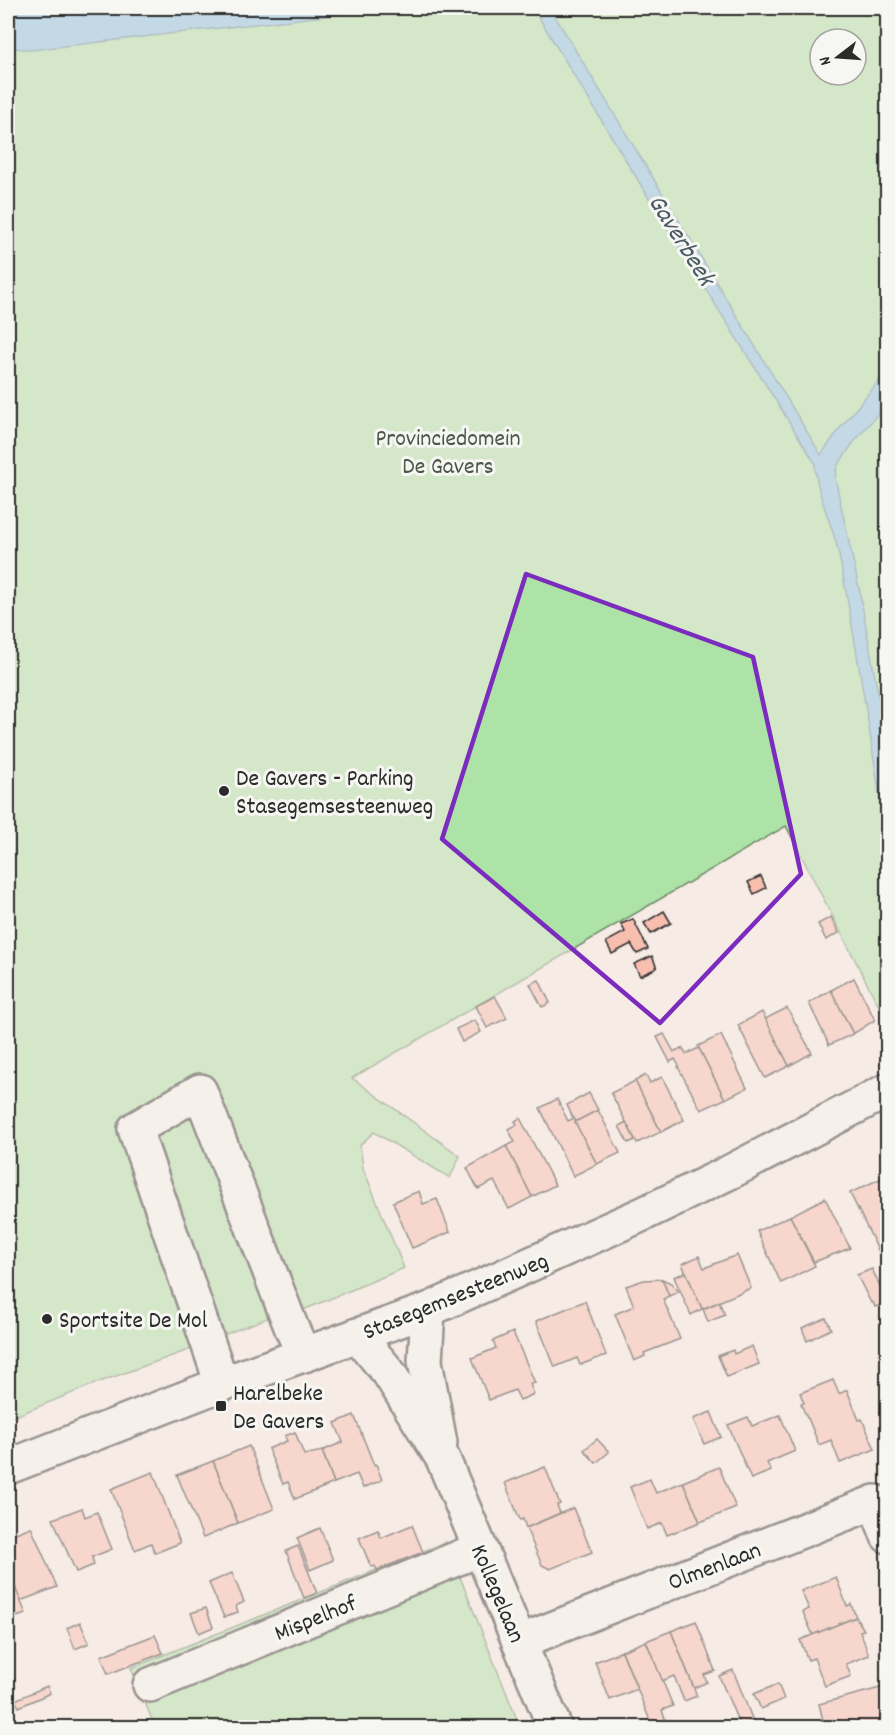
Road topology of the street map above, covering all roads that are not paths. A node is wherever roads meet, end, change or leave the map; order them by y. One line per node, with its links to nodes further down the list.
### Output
1 (888, 1090): 2 (street, Stasegemsesteenweg)
2 (428, 1310): 3 (street, Stasegemsesteenweg); 6 (street, Kollegelaan)
3 (357, 1335): 4 (street, Stasegemsesteenweg); 6 (street, Kollegelaan)
4 (304, 1355): 5 (street, Stasegemsesteenweg); 5 (street)
5 (222, 1384): 7 (street, Stasegemsesteenweg)
6 (443, 1459): 9 (street, Kollegelaan)
7 (8, 1467)
8 (888, 1536): 10 (street, Olmenlaan)
9 (480, 1548): 10 (street, Kollegelaan); 11 (street, Mispelhof)
10 (519, 1642): 12 (street, Kollegelaan)
11 (150, 1685)
12 (555, 1728)

